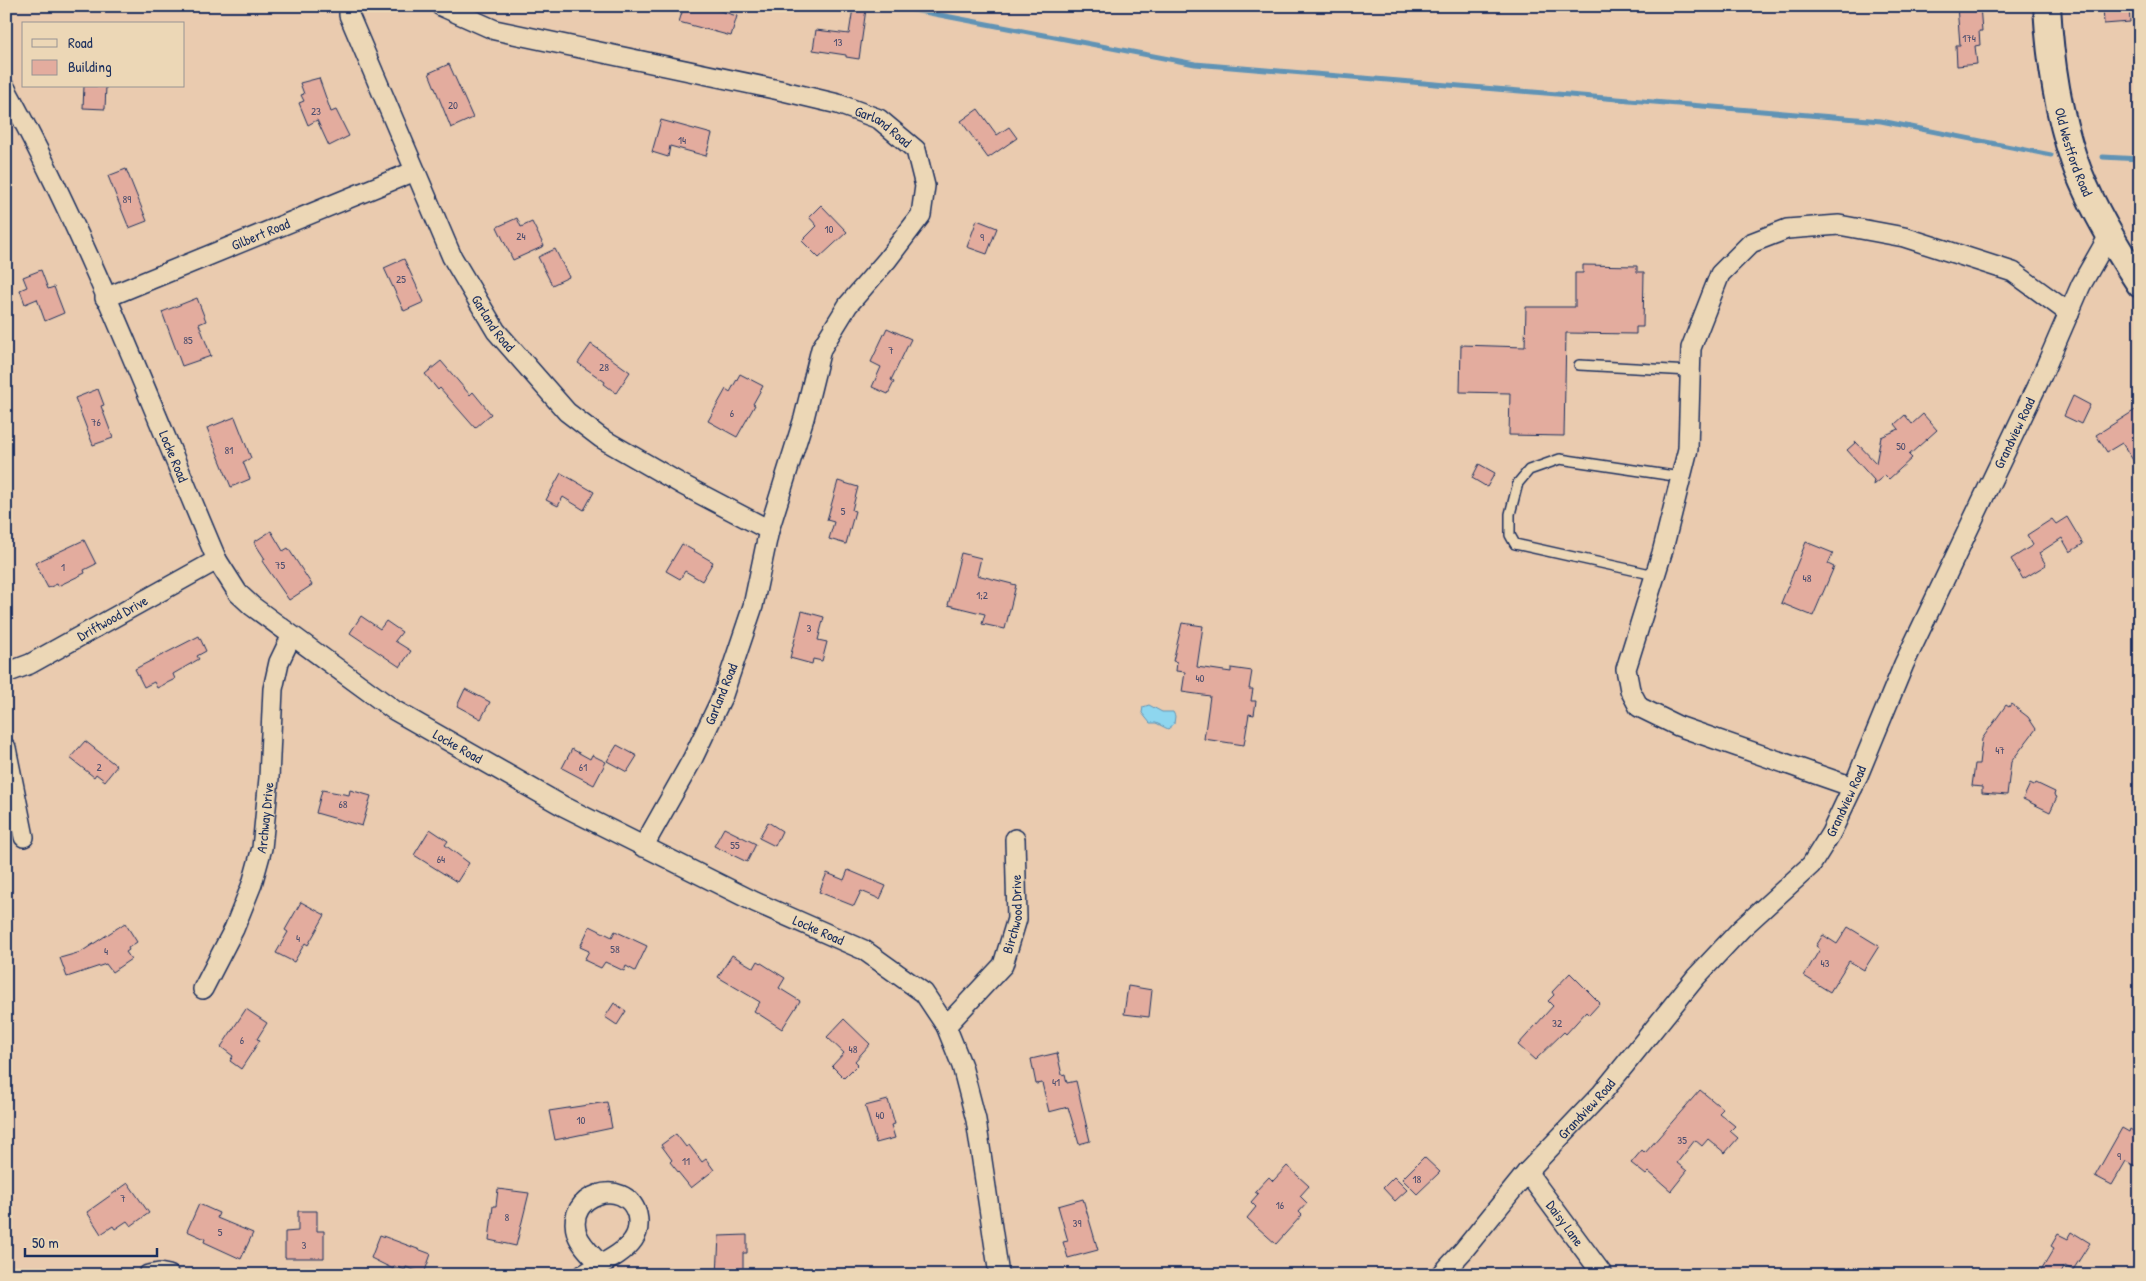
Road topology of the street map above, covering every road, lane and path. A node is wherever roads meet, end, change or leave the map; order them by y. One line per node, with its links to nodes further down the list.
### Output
1 (349, 6): 5 (street, Garland Road)
2 (441, 6): 13 (street, Garland Road)
3 (2047, 6): 6 (main road, Old Westford Road)
4 (6, 89): 8 (street, Locke Road)
5 (415, 171): 8 (street, Gilbert Road); 13 (street, Garland Road)
6 (2110, 234): 7 (main road, Old Westford Road); 9 (street, Grandview Road)
7 (2140, 284)
8 (106, 298): 14 (street, Locke Road)
9 (2069, 312): 11 (street); 19 (street, Grandview Road)
10 (1579, 365): 11 (lane)
11 (1690, 371): 12 (street)
12 (1681, 478): 15 (street); 15 (lane)
13 (769, 530): 22 (street, Garland Road)
14 (217, 560): 16 (street, Locke Road); 17 (street, Driftwood Drive)
15 (1655, 575): 19 (street)
16 (291, 637): 22 (street, Locke Road); 23 (street, Archway Drive)
17 (6, 673)
18 (6, 748): 20 (street)
19 (1853, 788): 25 (street, Grandview Road)
20 (24, 838)
21 (1015, 839): 24 (street, Birchwood Drive)
22 (643, 846): 24 (street, Locke Road)
23 (203, 989)
24 (946, 1026): 30 (street, Locke Road)
25 (1526, 1172): 31 (street, Grandview Road); 32 (street, Daisy Lane)
26 (600, 1264): 29 (street)
27 (148, 1275): 28 (street)
28 (169, 1275)
29 (583, 1275)
30 (999, 1275)
31 (1441, 1275)
32 (1603, 1275)

